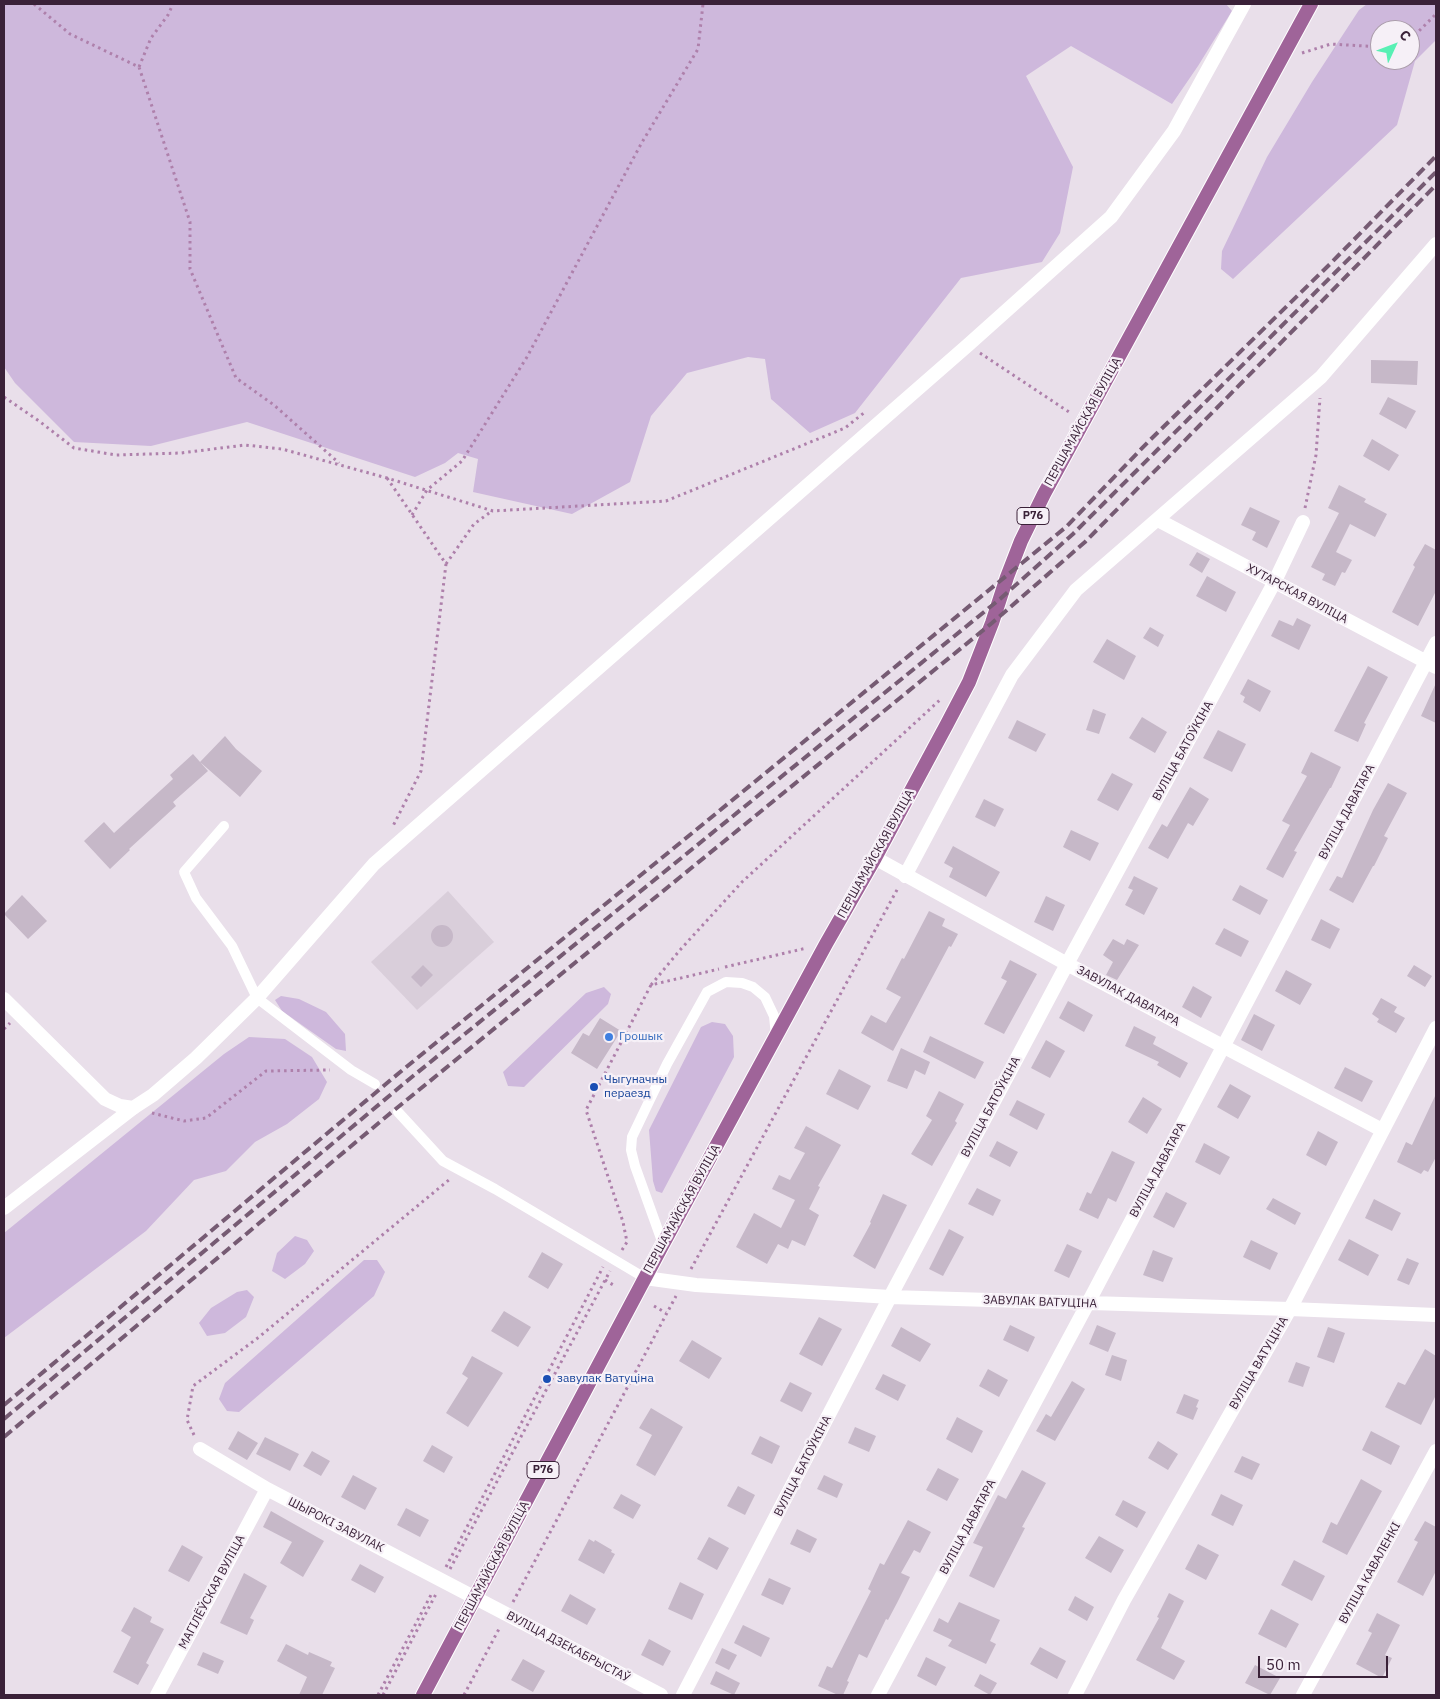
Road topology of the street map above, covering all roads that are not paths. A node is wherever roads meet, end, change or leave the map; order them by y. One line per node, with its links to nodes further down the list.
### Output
1 (1244, 4): 13 (street)
2 (1311, 4): 10 (main road, ПЕРШАМАЙСКАЯ ВУЛІЦА / Р76)
3 (1436, 244): 4 (street)
4 (1158, 520): 6 (street, ХУТАРСКАЯ ВУЛІЦА); 11 (street)
5 (1303, 522): 6 (street, ВУЛІЦА БАТОЎКІНА)
6 (1274, 582): 8 (street, ХУТАРСКАЯ ВУЛІЦА); 12 (street, ВУЛІЦА БАТОЎКІНА)
7 (1436, 643): 8 (street, ВУЛІЦА ДАВАТАРА)
8 (1431, 665): 17 (street, ВУЛІЦА ДАВАТАРА)
9 (224, 826): 13 (lane)
10 (875, 858): 11 (street, ЗАВУЛАК ДАВАТАРА); 16 (main road, ПЕРШАМАЙСКАЯ ВУЛІЦА / Р76)
11 (905, 876): 12 (street, ЗАВУЛАК ДАВАТАРА)
12 (1067, 964): 17 (street, ЗАВУЛАК ДАВАТАРА); 25 (street, ВУЛІЦА БАТОЎКІНА)
13 (257, 998): 18 (lane); 19 (street)
14 (4, 999): 19 (street)
15 (1436, 1028): 21 (street, ВУЛІЦА ВАТУЦІНА)
16 (776, 1037): 23 (main road, ПЕРШАМАЙСКАЯ ВУЛІЦА / Р76); 23 (lane)
17 (1223, 1046): 21 (street, ЗАВУЛАК ДАВАТАРА); 26 (street, ВУЛІЦА ДАВАТАРА)
18 (374, 1084)
19 (133, 1108): 22 (street)
20 (398, 1112): 24 (lane)
21 (1382, 1130): 27 (street, ВУЛІЦА ВАТУЦІНА)
22 (4, 1208)
23 (663, 1244): 24 (main road, ПЕРШАМАЙСКАЯ ВУЛІЦА / Р76)
24 (645, 1278): 25 (street, ЗАВУЛАК ВАТУЦІНА); 32 (main road, ПЕРШАМАЙСКАЯ ВУЛІЦА / Р76)
25 (890, 1298): 26 (street, ЗАВУЛАК ВАТУЦІНА); 36 (street, ВУЛІЦА БАТОЎКІНА)
26 (1088, 1303): 27 (street, ЗАВУЛАК ВАТУЦІНА); 37 (street, ВУЛІЦА ДАВАТАРА)
27 (1290, 1309): 28 (street, ЗАВУЛАК ВАТУЦІНА); 38 (street, ВУЛІЦА ВАТУЦІНА)
28 (1436, 1315)
29 (200, 1448): 31 (street, ШЫРОКІ ЗАВУЛАК)
30 (1436, 1451): 39 (street, ВУЛІЦА КАВАЛЕНКІ)
31 (267, 1489): 32 (street, ШЫРОКІ ЗАВУЛАК); 33 (street, МАГІЛЁЎСКАЯ ВУЛІЦА)
32 (475, 1597): 34 (main road, ПЕРШАМАЙСКАЯ ВУЛІЦА / Р76); 35 (street, ВУЛІЦА ДЗЕКАБРЫСТАЎ)
33 (157, 1695)
34 (423, 1695)
35 (661, 1695)
36 (683, 1695)
37 (878, 1695)
38 (1075, 1695)
39 (1303, 1695)

